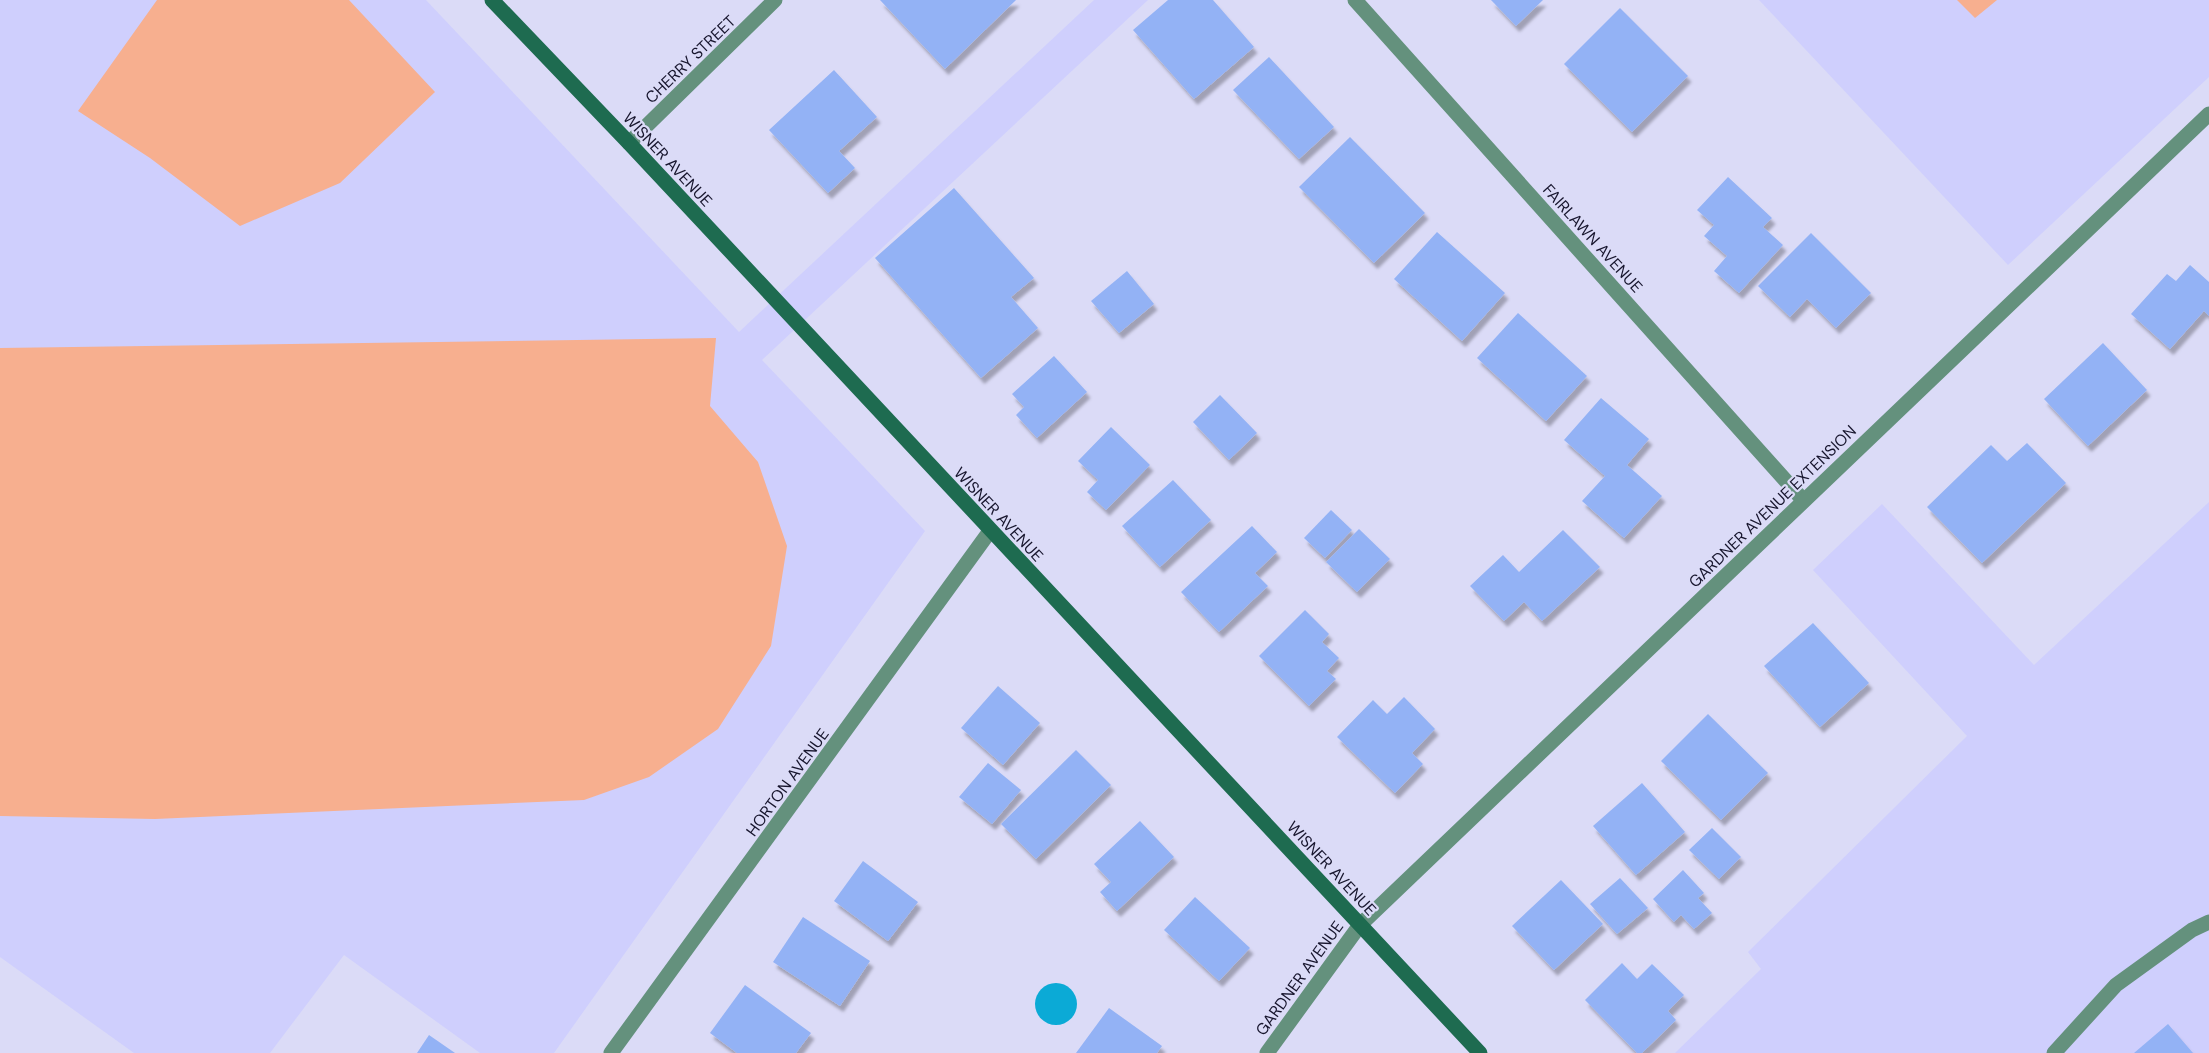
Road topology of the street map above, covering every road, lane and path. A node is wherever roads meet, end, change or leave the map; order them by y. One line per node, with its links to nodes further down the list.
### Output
1 (492, 0): 5 (street, WISNER AVENUE)
2 (776, 0): 5 (street, CHERRY STREET)
3 (1355, 0): 6 (street, FAIRLAWN AVENUE)
4 (2209, 114): 6 (street, GARDNER AVENUE EXTENSION)
5 (629, 143): 7 (street, WISNER AVENUE)
6 (1803, 500): 9 (street, GARDNER AVENUE EXTENSION)
7 (990, 531): 9 (street, WISNER AVENUE); 10 (street, HORTON AVENUE)
8 (2209, 922): 13 (street)
9 (1360, 925): 11 (street, GARDNER AVENUE); 12 (street, WISNER AVENUE)
10 (611, 1053)
11 (1267, 1053)
12 (1480, 1053)
13 (2054, 1053)

